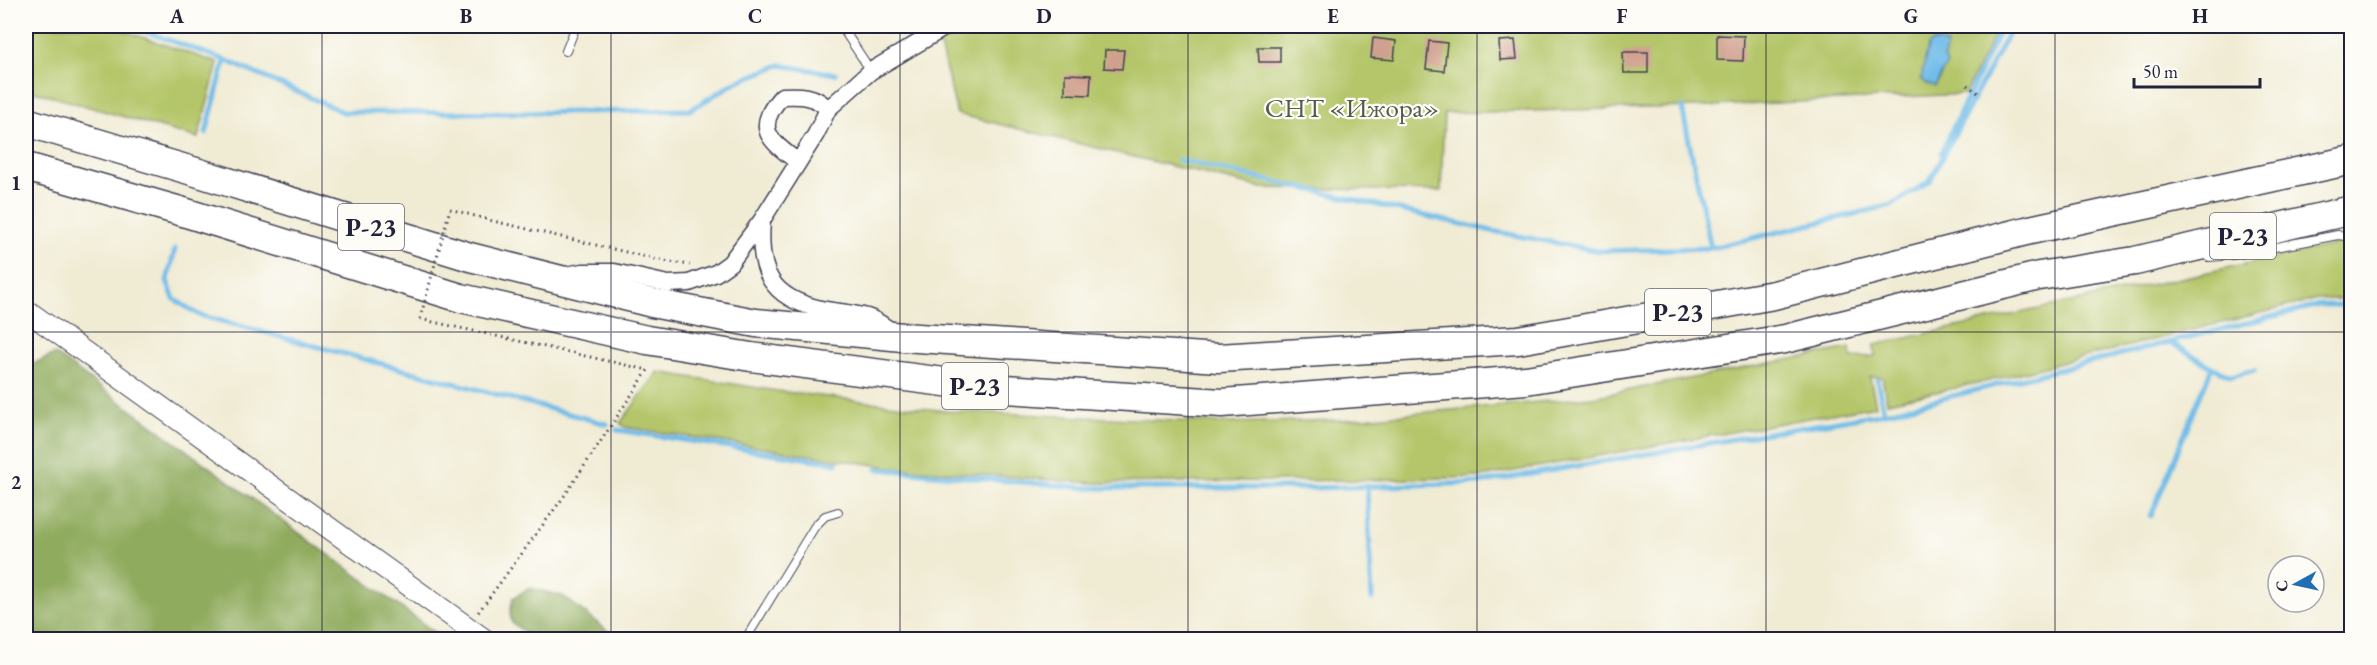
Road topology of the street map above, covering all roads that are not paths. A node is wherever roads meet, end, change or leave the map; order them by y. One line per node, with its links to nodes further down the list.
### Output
1 (576, 26): 4 (lane)
2 (841, 26): 5 (lane)
3 (947, 26): 5 (street)
4 (566, 51)
5 (871, 71): 6 (street)
6 (828, 109): 9 (street); 9 (street)
7 (26, 122): 17 (highway, Р-23)
8 (2352, 160): 19 (highway, Р-23)
9 (798, 162): 12 (street)
10 (26, 166): 16 (highway, Р-23)
11 (2352, 210): 16 (highway, Р-23)
12 (762, 220): 17 (street); 19 (street)
13 (2352, 237): 14 (lane)
14 (2201, 257)
15 (2190, 258): 16 (lane)
16 (2135, 261)
17 (548, 278): 19 (highway, Р-23)
18 (26, 310): 21 (street)
19 (903, 337)
20 (838, 512): 22 (lane)
21 (476, 633)
22 (745, 639)

